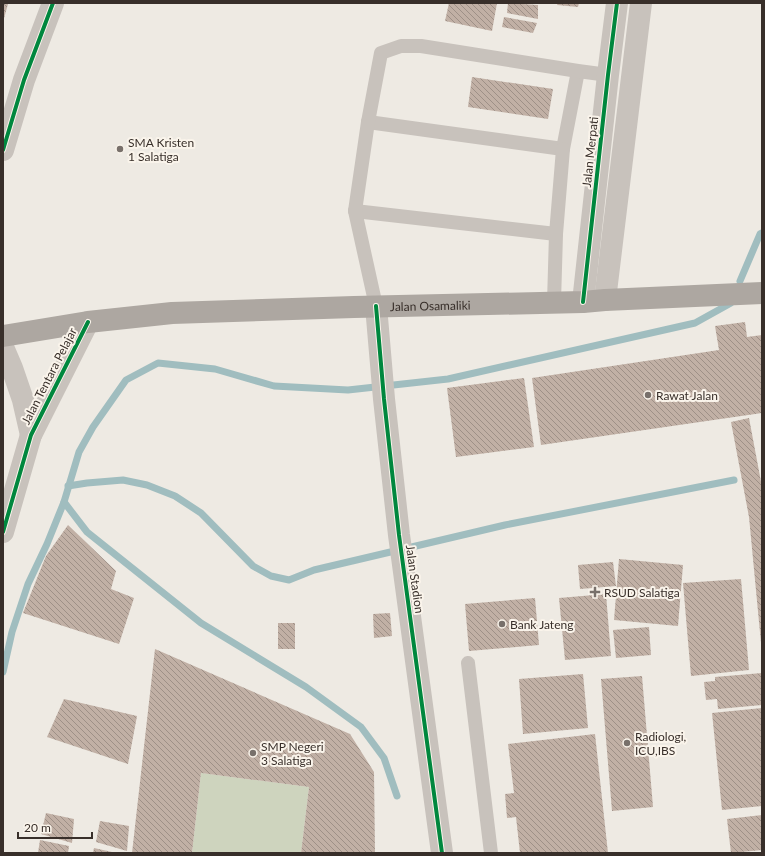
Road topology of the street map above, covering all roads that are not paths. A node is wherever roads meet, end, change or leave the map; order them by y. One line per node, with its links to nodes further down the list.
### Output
1 (53, 3): 8 (street)
2 (617, 3): 5 (street, Jalan Merpati)
3 (641, 3): 12 (street)
4 (578, 71): 5 (lane); 6 (lane); 7 (lane)
5 (608, 75): 14 (street, Jalan Merpati)
6 (368, 122): 7 (lane); 9 (lane)
7 (563, 149): 10 (lane)
8 (3, 150)
9 (355, 211): 10 (lane); 15 (lane)
10 (556, 234): 13 (lane)
11 (762, 293): 12 (main road, Jalan Osamaliki)
12 (606, 300): 14 (main road, Jalan Osamaliki)
13 (554, 302): 14 (main road, Jalan Osamaliki); 15 (main road, Jalan Osamaliki)
14 (583, 302)
15 (376, 306): 16 (main road, Jalan Osamaliki); 22 (street, Jalan Stadion)
16 (88, 322): 17 (main road, Jalan Osamaliki); 19 (street, Jalan Tentara Pelajar)
17 (3, 336)
18 (3, 347): 19 (street, Jalan Tentara Pelajar)
19 (31, 435): 20 (street, Jalan Tentara Pelajar)
20 (3, 532)
21 (468, 663): 23 (lane)
22 (442, 853)
23 (492, 853)

